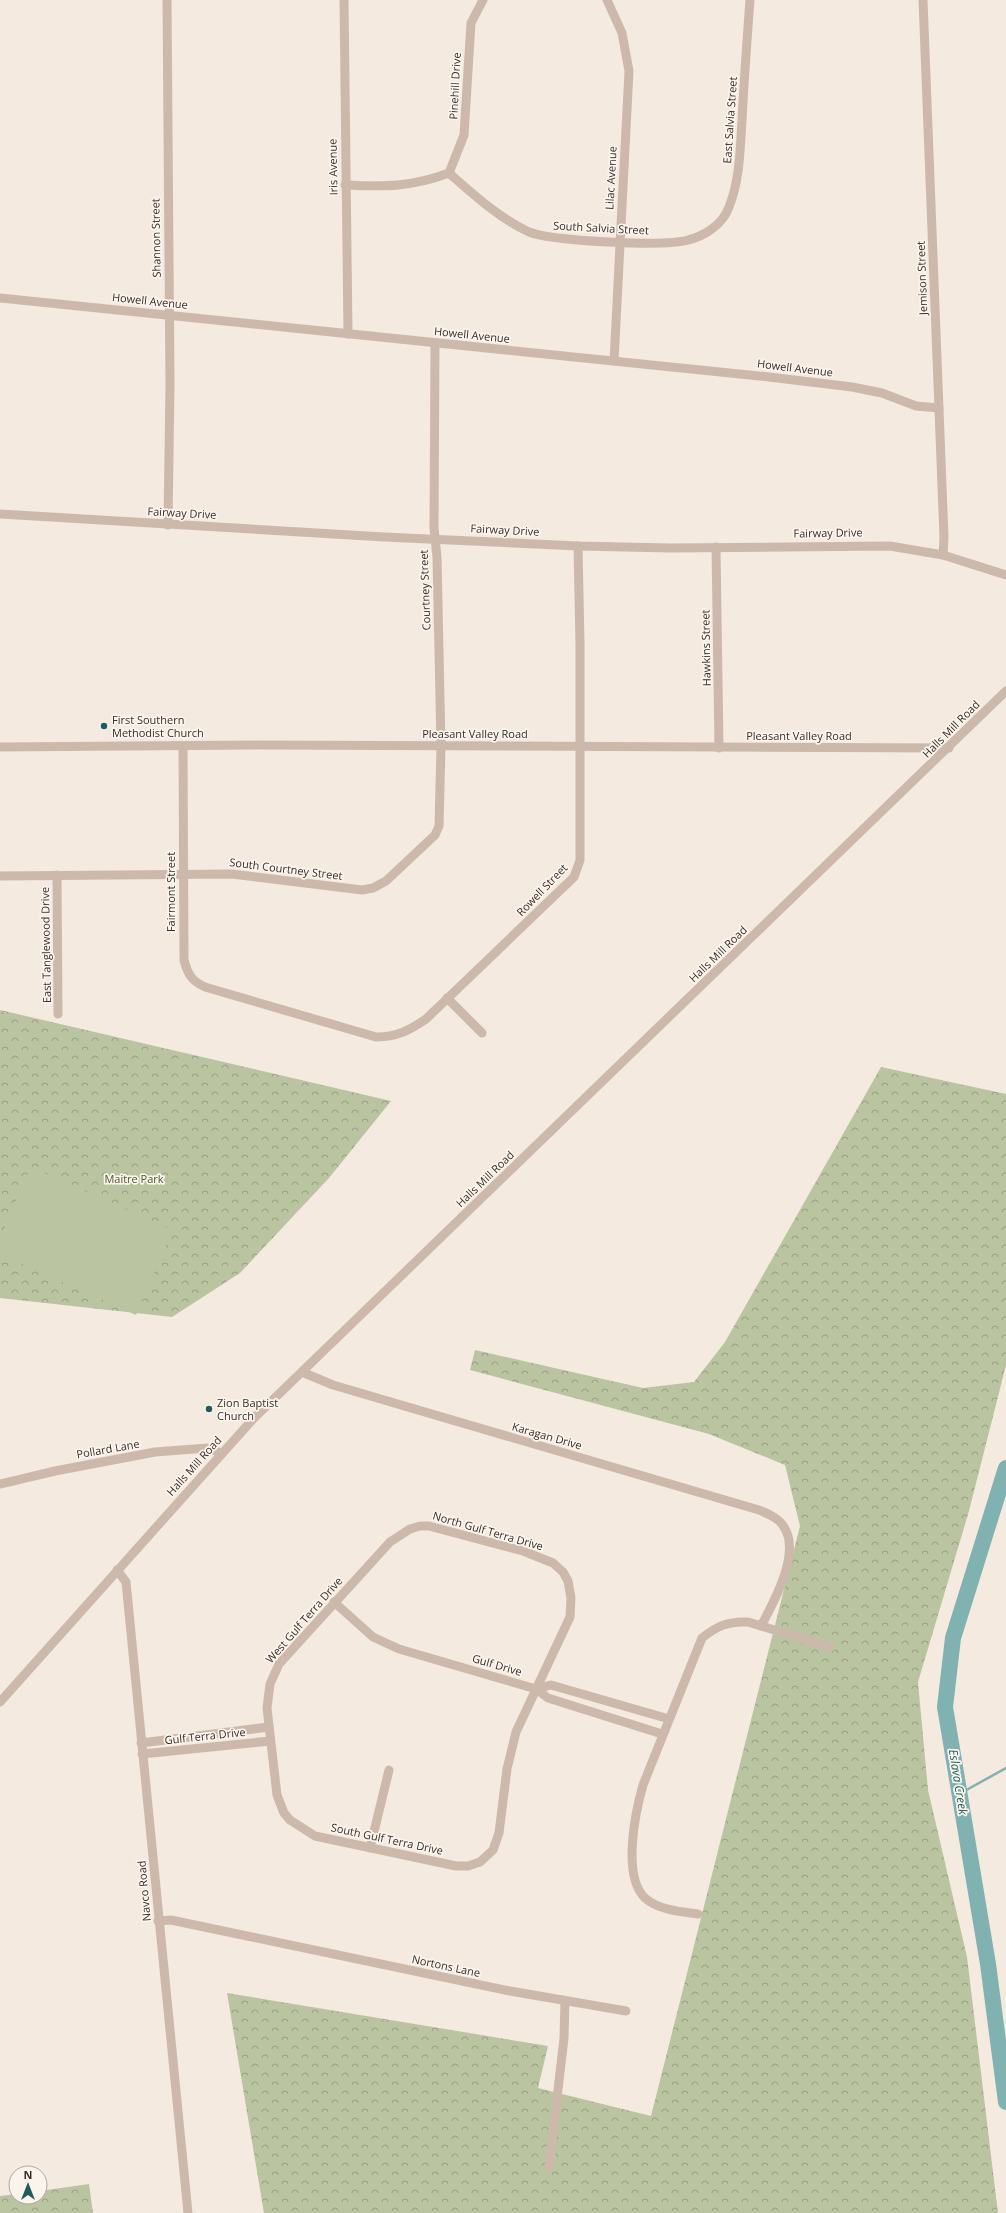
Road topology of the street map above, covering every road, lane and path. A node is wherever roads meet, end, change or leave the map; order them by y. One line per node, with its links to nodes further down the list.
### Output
1 (167, 0): 12 (street, Shannon Street)
2 (344, 0): 8 (street, Iris Avenue)
3 (483, 0): 7 (street, Pinehill Drive)
4 (607, 0): 10 (street, Lilac Avenue)
5 (750, 0): 9 (street, East Salvia Street)
6 (923, 0): 16 (street, Jemison Street)
7 (449, 173): 8 (street); 10 (street, South Salvia Street)
8 (346, 186): 13 (street, Iris Avenue)
9 (707, 232): 10 (street, South Salvia Street)
10 (620, 241): 15 (street, Lilac Avenue)
11 (0, 298): 12 (street, Howell Avenue)
12 (169, 315): 13 (street, Howell Avenue); 18 (street, Shannon Street)
13 (348, 334): 14 (street, Howell Avenue)
14 (435, 343): 15 (street, Howell Avenue); 19 (street, Courtney Street)
15 (614, 361): 16 (street, Howell Avenue)
16 (939, 408): 22 (street, Jemison Street)
17 (0, 514): 18 (street, Fairway Drive)
18 (168, 525): 19 (street, Fairway Drive)
19 (435, 539): 20 (street, Fairway Drive); 26 (street, Courtney Street)
20 (578, 546): 21 (street, Fairway Drive); 28 (street, Rowell Street)
21 (716, 547): 22 (street, Fairway Drive); 29 (street, Hawkins Street)
22 (943, 555): 23 (street, Fairway Drive)
23 (1006, 575)
24 (1006, 691): 30 (street, Halls Mill Road)
25 (183, 746): 26 (street, Pleasant Valley Road); 27 (street, Pleasant Valley Road); 31 (street, Fairmont Street)
26 (441, 746): 28 (street, Pleasant Valley Road); 31 (street, South Courtney Street)
27 (0, 747)
28 (580, 747): 29 (street, Pleasant Valley Road); 34 (street, Rowell Street)
29 (720, 748): 30 (street, Pleasant Valley Road)
30 (949, 748): 38 (street, Halls Mill Road)
31 (183, 874): 32 (street, South Courtney Street); 35 (street, Fairmont Street)
32 (57, 875): 33 (street, South Courtney Street); 36 (street, East Tanglewood Drive)
33 (0, 876)
34 (447, 998): 35 (street, Rowell Street); 37 (street)
35 (246, 999)
36 (58, 1014)
37 (482, 1033)
38 (302, 1372): 39 (street, Halls Mill Road); 44 (street, Karagan Drive)
39 (221, 1454): 40 (street, Pollard Lane); 42 (street, Halls Mill Road)
40 (0, 1484)
41 (400, 1535): 43 (street, West Gulf Terra Drive); 46 (street, North Gulf Terra Drive)
42 (117, 1570): 48 (street, Halls Mill Road); 54 (street, Navco Road)
43 (334, 1602): 46 (street, Gulf Drive); 51 (street, West Gulf Terra Drive)
44 (761, 1626): 45 (street); 50 (street)
45 (831, 1647)
46 (536, 1688): 47 (street); 49 (street, Gulf Drive); 58 (street, South Gulf Terra Drive)
47 (598, 1699): 49 (street); 50 (street)
48 (0, 1702)
49 (594, 1712): 52 (street, Gulf Drive)
50 (668, 1719): 52 (street)
51 (269, 1727): 53 (street, West Gulf Terra Drive); 54 (street)
52 (662, 1734): 59 (street)
53 (270, 1741): 55 (street, Gulf Terra Drive); 56 (street, West Gulf Terra Drive)
54 (141, 1743): 55 (street, Navco Road)
55 (142, 1754): 60 (street, Navco Road)
56 (273, 1763): 58 (street, South Gulf Terra Drive)
57 (389, 1770): 58 (street)
58 (370, 1848)
59 (698, 1914)
60 (158, 1921): 61 (street, Nortons Lane); 64 (street, Navco Road)
61 (565, 2001): 62 (street, Nortons Lane); 63 (street)
62 (626, 2011)
63 (548, 2167)
64 (188, 2213)

